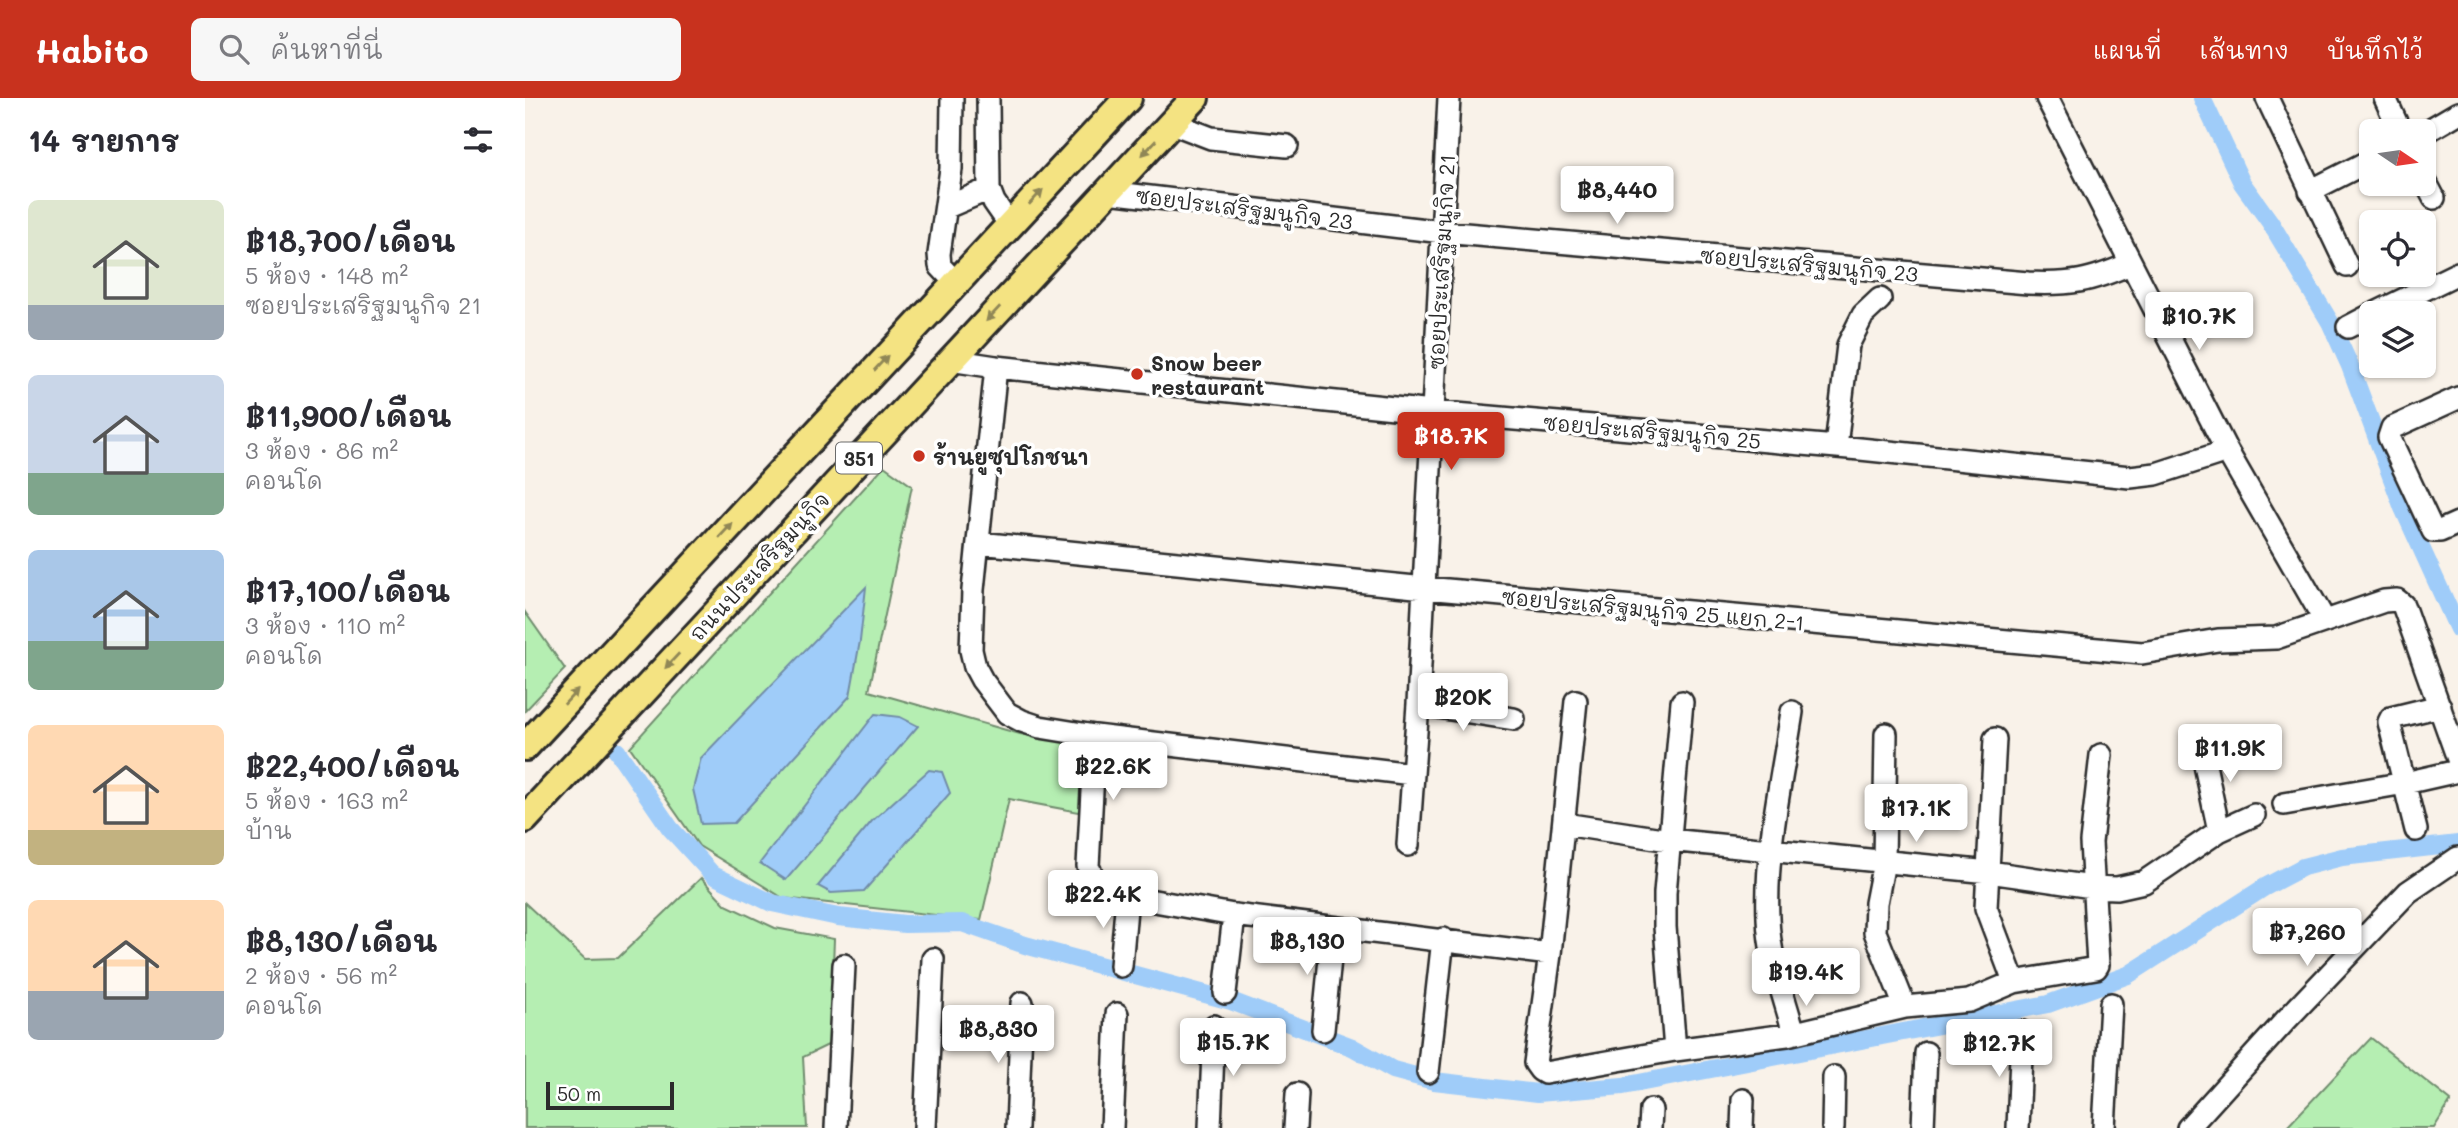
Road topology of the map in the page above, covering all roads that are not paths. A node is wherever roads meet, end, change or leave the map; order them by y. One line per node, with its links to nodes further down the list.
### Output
1 (952, 98): 18 (street)
2 (988, 98): 15 (street)
3 (1128, 98): 19 (main road, 351, one-way to 3)
4 (1195, 98): 11 (main road, ถนนประเสริฐมนูกิจ / 351)
5 (1449, 98): 20 (street, ซอยประเสริฐมนูกิจ 21)
6 (2047, 98): 21 (street)
7 (2267, 98): 16 (street)
8 (2385, 98): 10 (street)
9 (2458, 113): 12 (street)
10 (2395, 119)
11 (1171, 123): 13 (street); 17 (main road, ถนนประเสริฐมนูกิจ / 351, one-way to 17)
12 (2436, 126)
13 (1287, 146)
14 (2359, 166): 16 (street)
15 (989, 189): 18 (street); 19 (street)
16 (2310, 191): 22 (street)
17 (1108, 192): 20 (street, ซอยประเสริฐมนูกิจ 23); 29 (main road, ถนนประเสริฐมนูกิจ / 351, one-way to 29)
18 (947, 207): 24 (street)
19 (1010, 225): 24 (main road, 351)
20 (1443, 232): 21 (street, ซอยประเสริฐมนูกิจ 23); 32 (street, ซอยประเสริฐมนูกิจ 21)
21 (2130, 264): 34 (street)
22 (2347, 266)
23 (2458, 273): 26 (street)
24 (955, 284): 49 (main road, 351, one-way to 24)
25 (1879, 299): 33 (street)
26 (2400, 301)
27 (2359, 321): 28 (street)
28 (2348, 327)
29 (950, 360): 30 (street, ซอยประเสริฐมนูกิจ 25); 57 (main road, ถนนประเสริฐมนูกิจ / 351, one-way to 57)
30 (996, 367): 32 (street, ซอยประเสริฐมนูกิจ 25); 36 (street)
31 (2458, 398): 35 (street)
32 (1433, 412): 33 (street, ซอยประเสริฐมนูกิจ 25); 37 (street, ซอยประเสริฐมนูกิจ 21)
33 (1836, 446): 34 (street, ซอยประเสริฐมนูกิจ 25)
34 (2227, 451): 38 (street)
35 (2458, 523)
36 (979, 543): 37 (street, ซอยประเสริฐมนูกิจ 25 แยก 2-1); 46 (street)
37 (1425, 588): 38 (street, ซอยประเสริฐมนูกิจ 25 แยก 2-1); 41 (street, ซอยประเสริฐมนูกิจ 21)
38 (2325, 621): 42 (street, ซอยประเสริฐมนูกิจ 25 แยก 2-1)
39 (1576, 701): 58 (street)
40 (1682, 702): 61 (street)
41 (1419, 704): 44 (street); 53 (street, ซอยประเสริฐมนูกิจ 21)
42 (2440, 706): 51 (street); 54 (street)
43 (1792, 712): 63 (street)
44 (1514, 719)
45 (1886, 734): 65 (street)
46 (1095, 736): 53 (street); 68 (street)
47 (1995, 739): 66 (street)
48 (2201, 746): 59 (street)
49 (525, 747)
50 (2101, 755): 67 (street)
51 (2458, 759)
52 (2458, 771): 54 (street)
53 (1412, 774): 62 (street, ซอยประเสริฐมนูกิจ 21)
54 (2405, 783): 55 (street); 60 (street)
55 (2284, 804)
56 (2254, 815): 59 (street)
57 (525, 819)
58 (1564, 824): 61 (street); 72 (street)
59 (2219, 831): 67 (street)
60 (2416, 831)
61 (1669, 840): 63 (street); 86 (street)
62 (1408, 845)
63 (1771, 850): 65 (street); 85 (street)
64 (2458, 858): 103 (street)
65 (1884, 862): 66 (street); 80 (street)
66 (1989, 872): 67 (street); 76 (street)
67 (2092, 887): 76 (street)
68 (1127, 897): 69 (street); 75 (street)
69 (1234, 915): 70 (street); 77 (street)
70 (1333, 928): 71 (street); 83 (street)
71 (1443, 939): 72 (street); 88 (street)
72 (1550, 954): 86 (street)
73 (933, 959): 93 (street)
74 (844, 965): 92 (street)
75 (1121, 966)
76 (2014, 982): 80 (street)
77 (1225, 993)
78 (1022, 1003): 94 (street)
79 (2111, 1004): 102 (street)
80 (1905, 1007): 85 (street)
81 (1117, 1014): 95 (street)
82 (1214, 1026): 96 (street)
83 (1323, 1030)
84 (2022, 1032): 101 (street)
85 (1794, 1033): 86 (street)
86 (1675, 1050)
87 (1926, 1053): 100 (street)
88 (1428, 1072)
89 (1835, 1077): 99 (street)
90 (1297, 1094): 97 (street)
91 (1743, 1100): 98 (street)
92 (836, 1128)
93 (925, 1128)
94 (1017, 1128)
95 (1112, 1128)
96 (1210, 1128)
97 (1295, 1128)
98 (1742, 1128)
99 (1833, 1128)
100 (1923, 1128)
101 (2018, 1128)
102 (2105, 1128)
103 (2188, 1128)

